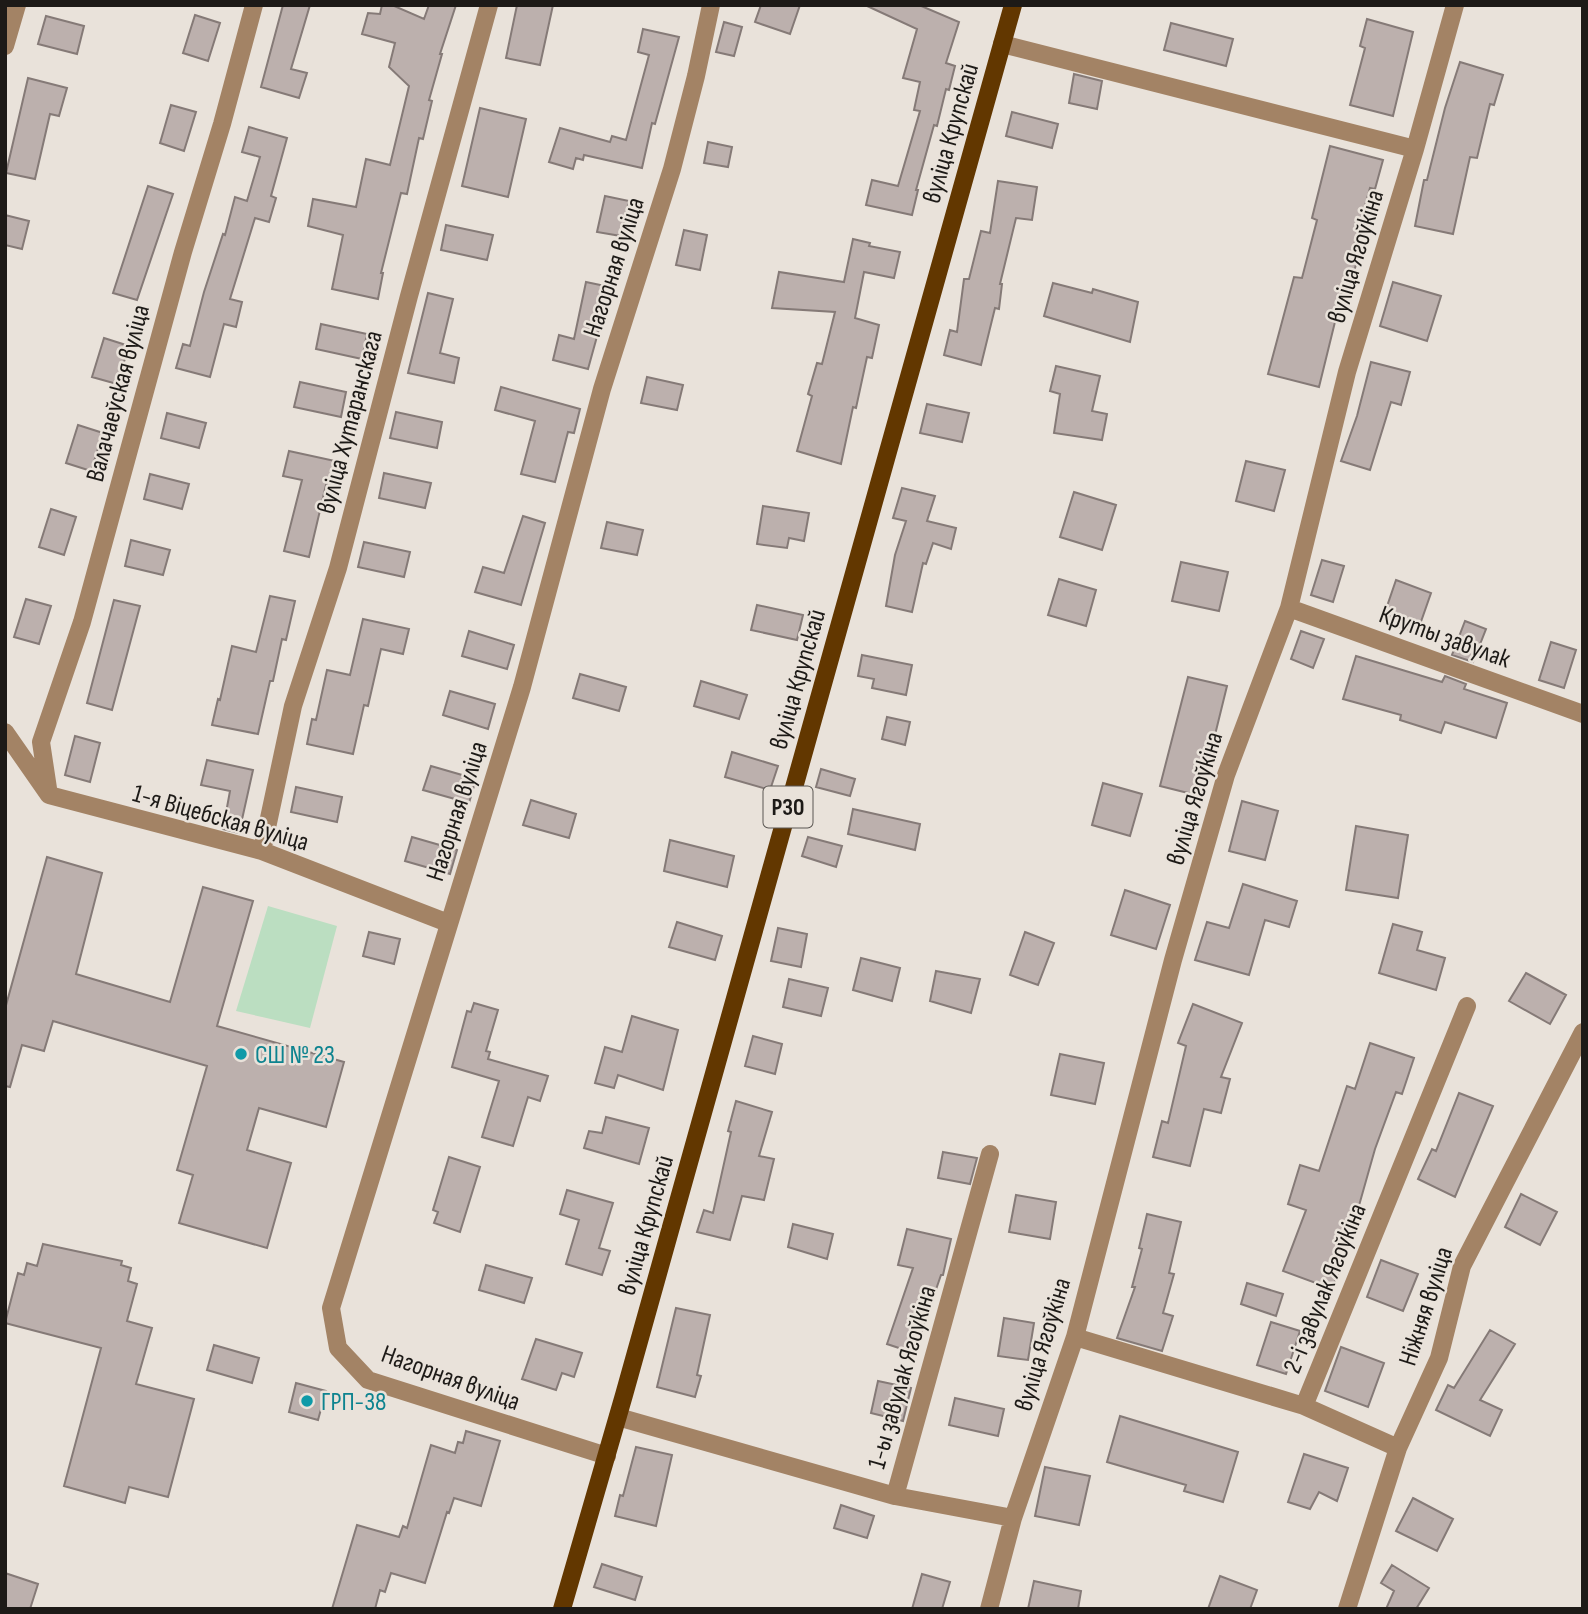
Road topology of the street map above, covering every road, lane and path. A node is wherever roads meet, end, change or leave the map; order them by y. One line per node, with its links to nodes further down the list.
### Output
1 (17, 5): 8 (street)
2 (254, 5): 13 (street, Валачаеўская вуліца)
3 (489, 5): 14 (street, вуліца Хутаранскага)
4 (711, 5): 15 (street, Нагорная вуліца)
5 (1013, 5): 7 (main road, вуліца Крупскай / Р30)
6 (1455, 5): 9 (street, вуліца Ягоўкіна)
7 (1002, 44): 9 (street); 21 (main road, вуліца Крупскай / Р30)
8 (5, 46)
9 (1415, 149): 10 (street, вуліца Ягоўкіна)
10 (1289, 608): 11 (street, Круты завулак); 19 (street, вуліца Ягоўкіна)
11 (1583, 714)
12 (5, 732): 13 (street)
13 (49, 795): 14 (street, 1-я Віцебская вуліца)
14 (262, 851): 15 (street, 1-я Віцебская вуліца)
15 (447, 923): 23 (street, Нагорная вуліца)
16 (1466, 1006): 20 (street, 2-і завулак Ягоўкіна)
17 (1583, 1032): 22 (street, Ніжняя вуліца)
18 (990, 1154): 24 (street, 1-ы завулак Ягоўкіна)
19 (1075, 1337): 20 (street, 2-і завулак Ягоўкіна); 25 (street, вуліца Ягоўкіна)
20 (1304, 1406): 22 (street)
21 (618, 1416): 23 (main road, вуліца Крупскай / Р30); 24 (street, 1-ы завулак Ягоўкіна)
22 (1398, 1448): 28 (street, Ніжняя вуліца)
23 (607, 1456): 26 (main road, вуліца Крупскай / Р30)
24 (895, 1496): 25 (street)
25 (1013, 1518): 27 (street, вуліца Ягоўкіна)
26 (562, 1609)
27 (989, 1609)
28 (1347, 1609)

